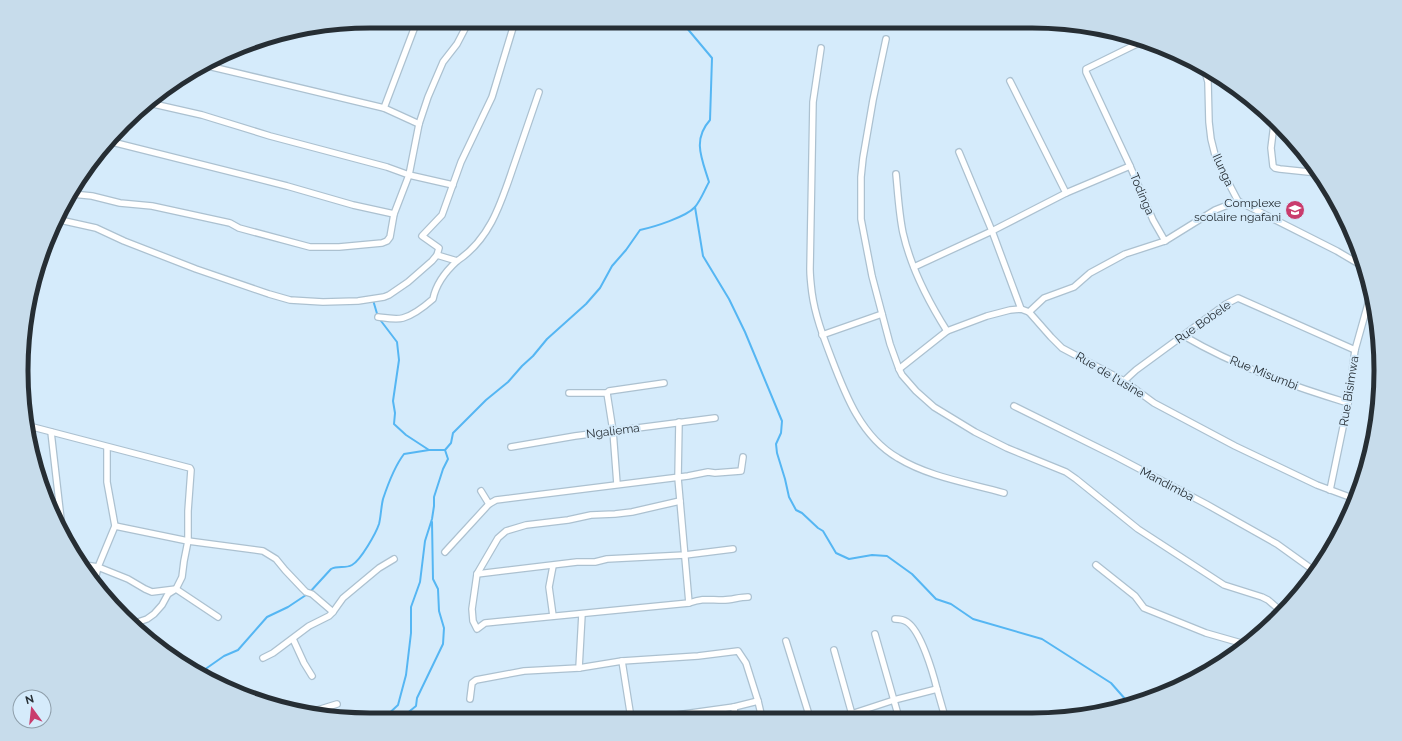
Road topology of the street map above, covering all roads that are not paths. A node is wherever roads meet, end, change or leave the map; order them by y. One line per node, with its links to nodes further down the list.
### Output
1 (413, 28): 12 (street)
2 (465, 28): 13 (street)
3 (513, 28): 21 (street)
4 (886, 39): 36 (street)
5 (1136, 44): 17 (street, Todinga)
6 (821, 48): 39 (street)
7 (212, 67): 12 (street)
8 (1206, 76): 24 (street, Ilunga)
9 (1010, 81): 23 (street)
10 (539, 92): 30 (street)
11 (155, 105): 20 (street)
12 (384, 108): 13 (street)
13 (419, 124): 20 (street)
14 (1273, 127): 18 (street)
15 (115, 143): 25 (street)
16 (959, 152): 27 (street)
17 (1130, 166): 23 (street); 28 (street, Todinga)
18 (1310, 172)
19 (896, 174): 32 (street)
20 (409, 175): 21 (street); 25 (street)
21 (453, 185): 29 (street)
22 (77, 194): 25 (street)
23 (1066, 194): 27 (street)
24 (1238, 201): 28 (street); 31 (street, Ilunga)
25 (394, 214)
26 (62, 221): 29 (street)
27 (992, 231): 32 (street); 34 (street)
28 (1165, 241): 35 (street)
29 (437, 255): 30 (street)
30 (457, 261): 37 (street)
31 (1357, 263)
32 (914, 267): 38 (street)
33 (1367, 306): 41 (street, Rue Bisimwa)
34 (1021, 309): 35 (street, Rue de l'usine); 38 (street, Rue de l'usine)
35 (1029, 312): 43 (street, Rue de l'usine)
36 (882, 314): 39 (street); 42 (street)
37 (378, 316)
38 (947, 331): 42 (street, Rue de l'usine)
39 (822, 335): 61 (street)
40 (1184, 336): 41 (street, Rue Bobele); 43 (street, Rue Bobele); 47 (street, Rue Misumbi)
41 (1355, 350): 47 (street, Rue Bisimwa)
42 (899, 369): 82 (street)
43 (1124, 381): 59 (street, Rue de l'usine)
44 (664, 383): 45 (street)
45 (607, 393): 46 (street); 52 (street)
46 (569, 394)
47 (1348, 403): 59 (street, Rue Bisimwa)
48 (1014, 406): 76 (street, Mandimba)
49 (715, 418): 50 (street, Ngaliema)
50 (679, 422): 52 (street, Ngaliema); 57 (street)
51 (33, 427): 53 (street)
52 (613, 431): 55 (street, Ngaliema); 58 (street)
53 (51, 432): 54 (street); 65 (street)
54 (107, 447): 66 (street); 67 (street)
55 (512, 447)
56 (743, 457): 57 (street)
57 (678, 478): 58 (street); 63 (street)
58 (617, 484): 64 (street)
59 (1330, 490): 62 (street, Rue de l'usine)
60 (481, 492): 64 (street)
61 (1004, 493)
62 (1350, 497)
63 (680, 501): 70 (street); 77 (street)
64 (489, 504): 69 (street)
65 (61, 517)
66 (115, 526): 67 (street); 75 (street)
67 (188, 541): 79 (street); 83 (street)
68 (733, 549): 70 (street)
69 (445, 552)
70 (685, 555): 74 (street); 81 (street)
71 (394, 559): 83 (street)
72 (1096, 565): 92 (street)
73 (89, 566): 75 (street)
74 (552, 566): 77 (street); 85 (street)
75 (98, 567): 78 (street); 79 (street)
76 (1311, 569)
77 (476, 574): 85 (street)
78 (96, 575)
79 (176, 589): 86 (street); 88 (street)
80 (748, 597): 81 (street)
81 (689, 603): 84 (street)
82 (1278, 609)
83 (333, 612): 90 (street)
84 (582, 614): 85 (street); 96 (street)
85 (554, 616)
86 (218, 617)
87 (895, 619): 98 (street)
88 (138, 622)
89 (875, 634): 101 (street)
90 (293, 639): 94 (street); 97 (street)
91 (786, 642): 109 (street)
92 (1239, 642)
93 (834, 650): 110 (street)
94 (263, 658)
95 (622, 662): 96 (street); 100 (street); 105 (street)
96 (579, 668): 99 (street)
97 (312, 676)
98 (938, 689): 101 (street); 113 (street)
99 (470, 699)
100 (758, 700): 103 (street); 108 (street)
101 (894, 700): 111 (street); 112 (street)
102 (337, 704): 104 (street)
103 (734, 707): 106 (street); 107 (street)
104 (321, 709)
105 (630, 713)
106 (691, 713)
107 (735, 713)
108 (761, 713)
109 (808, 713)
110 (852, 713)
111 (861, 713)
112 (898, 713)
113 (944, 713)

